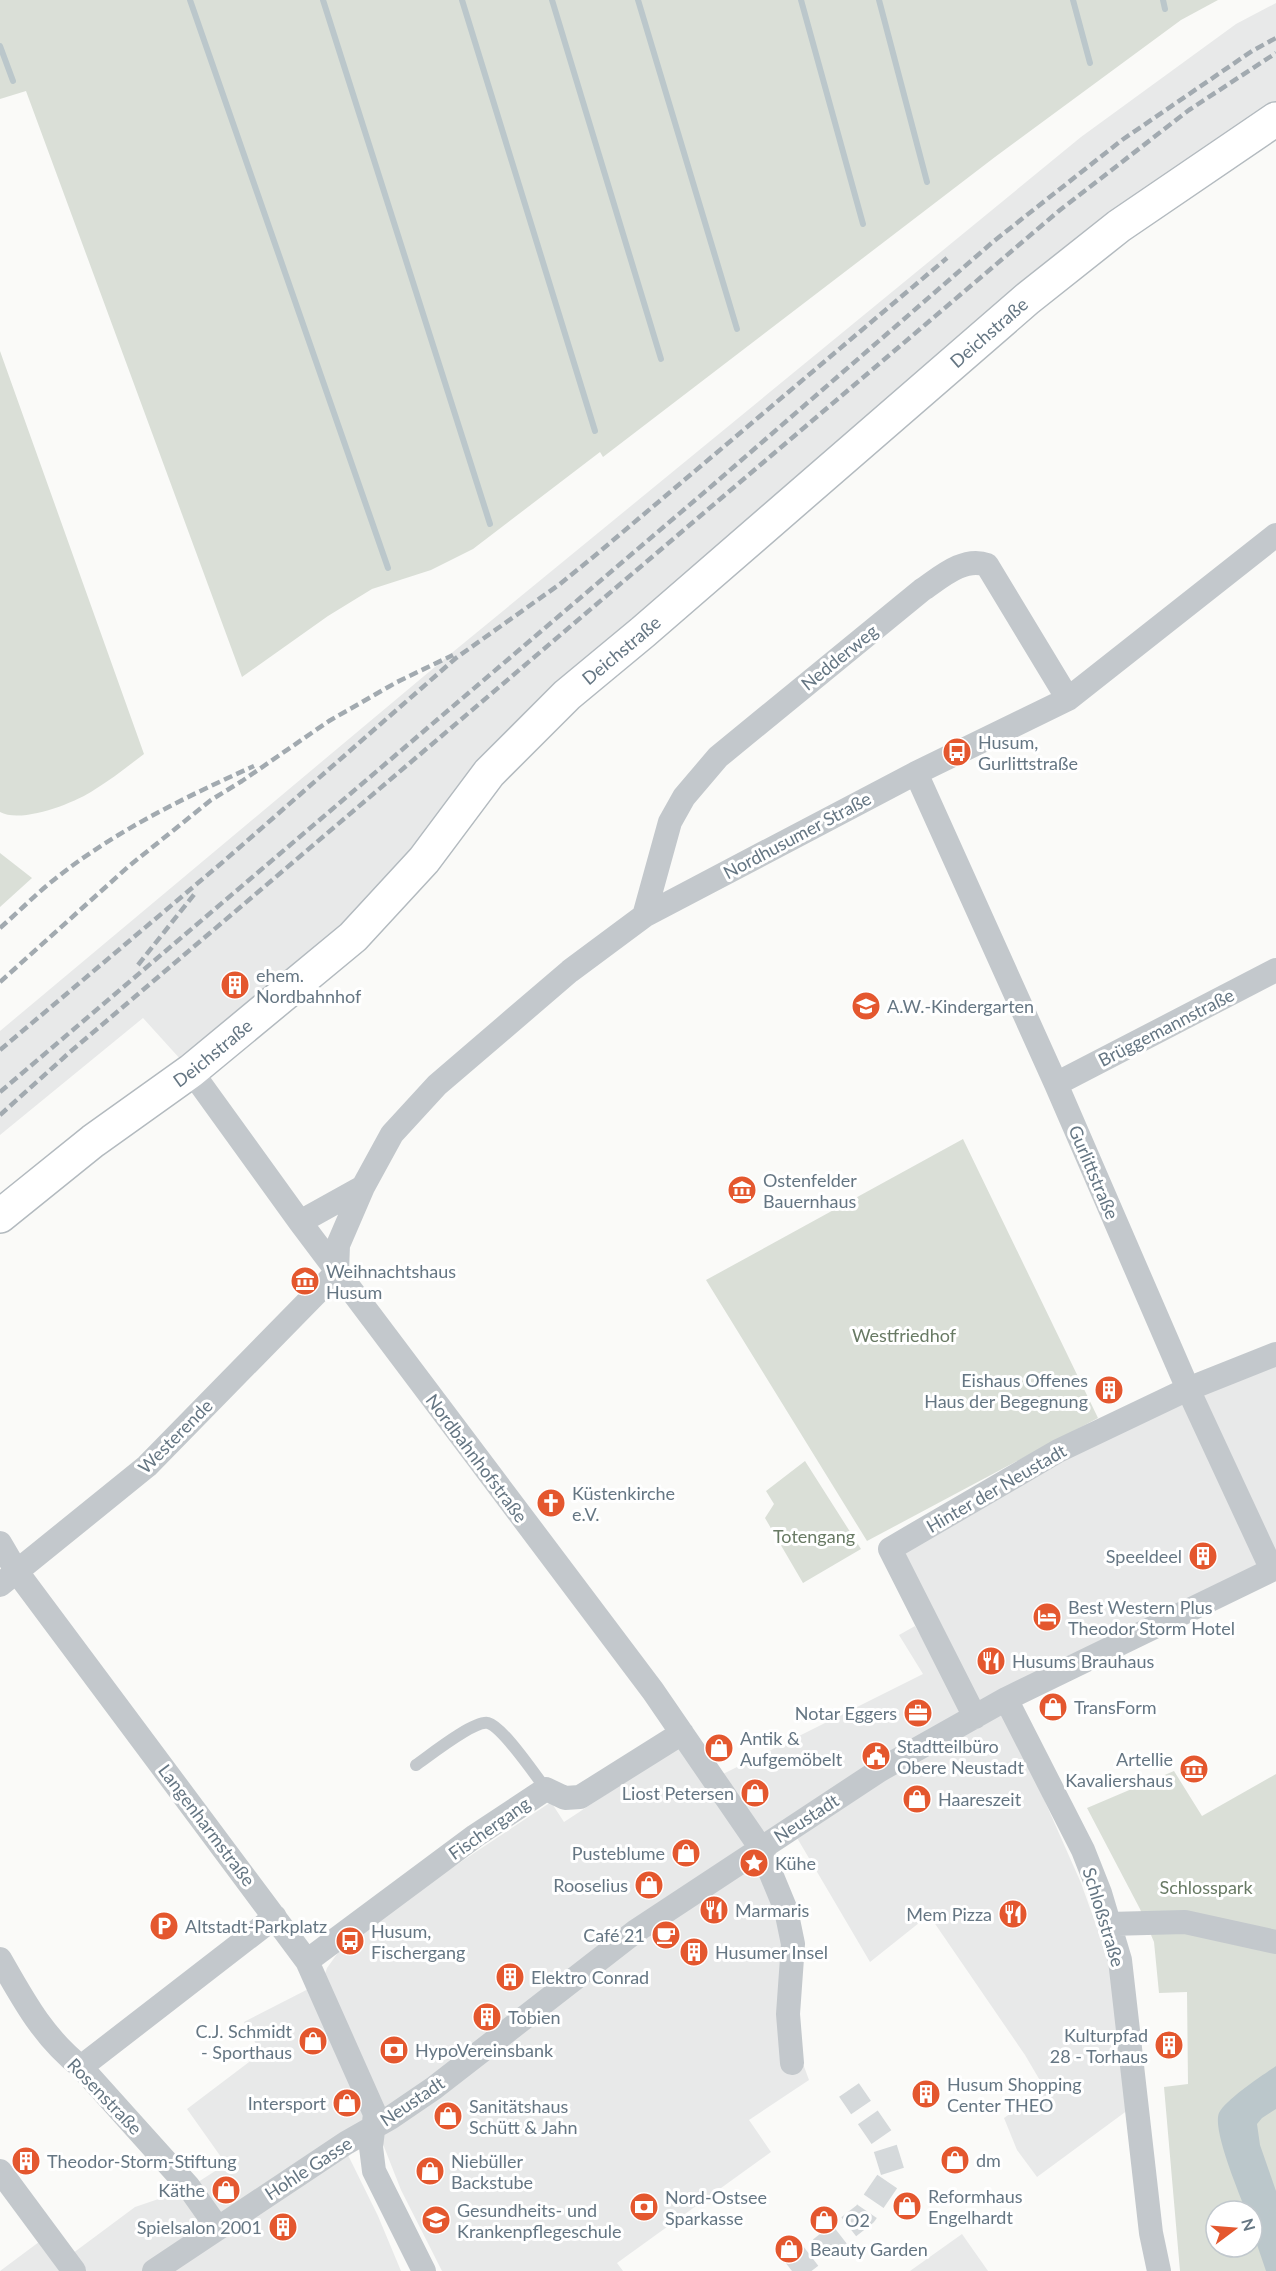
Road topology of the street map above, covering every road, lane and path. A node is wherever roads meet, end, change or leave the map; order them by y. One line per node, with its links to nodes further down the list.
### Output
1 (1276, 119): 7 (main road, Deichstraße)
2 (1276, 535): 3 (street, Nordhusumer Straße)
3 (1068, 699): 4 (street, Nordhusumer Straße); 5 (street, Nedderweg)
4 (916, 773): 5 (street, Nordhusumer Straße); 8 (street, Gurlittstraße)
5 (644, 916): 9 (street, Nordhusumer Straße)
6 (1276, 970): 8 (street, Brüggemannstraße)
7 (191, 1071): 10 (main road, Deichstraße); 11 (street, Nordbahnhofstraße)
8 (1056, 1084): 14 (street, Gurlittstraße)
9 (363, 1187): 11 (street); 12 (street, Nordhusumer Straße)
10 (0, 1216)
11 (300, 1222): 12 (street, Nordbahnhofstraße)
12 (337, 1272): 17 (street, Westerende); 20 (street, Nordbahnhofstraße)
13 (1276, 1354): 14 (street, Hinter der Neustadt)
14 (1188, 1389): 16 (street, Gurlittstraße); 19 (street, Hinter der Neustadt)
15 (0, 1543): 17 (street, Langenharmstraße)
16 (1274, 1569): 18 (street, Neustadt)
17 (8, 1578): 24 (street, Langenharmstraße)
18 (1006, 1699): 19 (street, Neustadt); 25 (street, Schloßstraße)
19 (975, 1717): 23 (street, Neustadt)
20 (681, 1733): 22 (street, Fischergang); 23 (street, Nordbahnhofstraße)
21 (416, 1765): 22 (lane)
22 (546, 1789): 28 (street, Fischergang)
23 (760, 1847): 29 (street, Nordbahnhofstraße); 31 (street, Neustadt)
24 (275, 1917): 28 (street, Langenharmstraße); 30 (street)
25 (1109, 1924): 26 (street); 34 (street, Schloßstraße)
26 (1276, 1942)
27 (0, 1959): 30 (street, Rosenstraße)
28 (307, 1961): 31 (street, Langenharmstraße)
29 (792, 2063)
30 (81, 2067): 33 (street, Rosenstraße)
31 (374, 2127): 33 (street, Hohle Gasse); 37 (street, Langenharmstraße)
32 (0, 2171): 35 (street)
33 (217, 2228): 36 (street, Hohle Gasse)
34 (1152, 2267)
35 (74, 2271)
36 (154, 2271)
37 (424, 2271)

